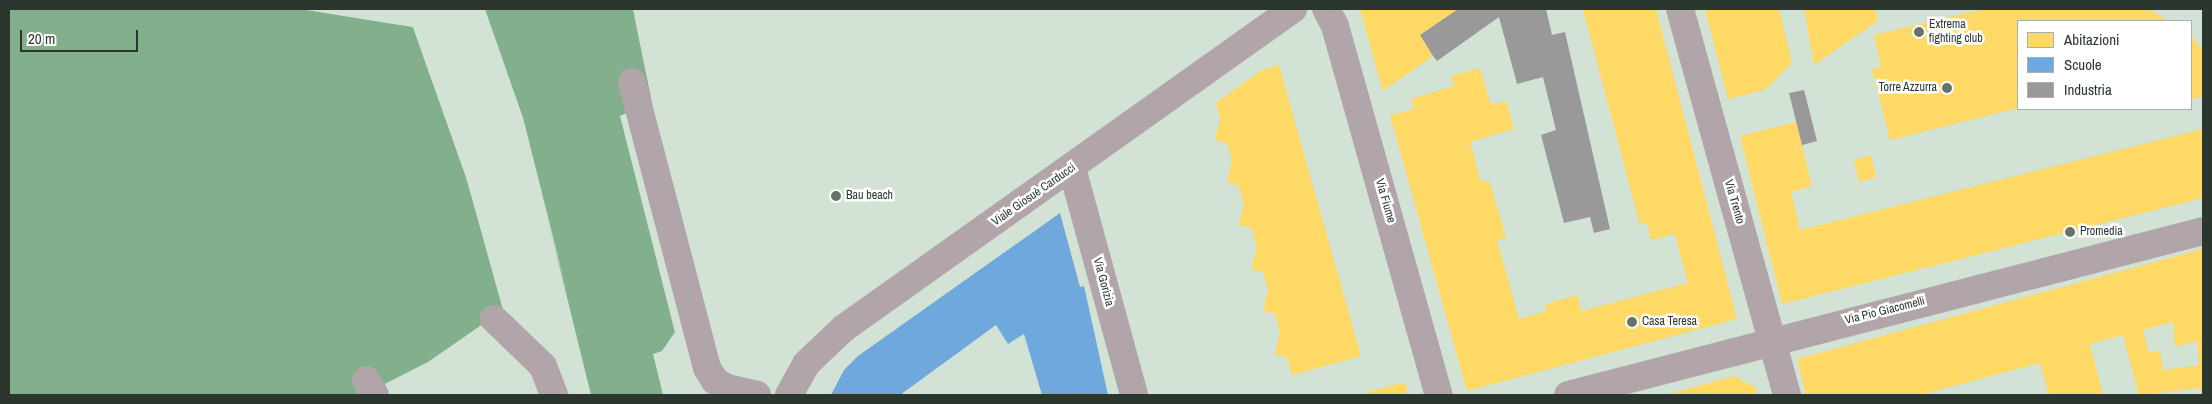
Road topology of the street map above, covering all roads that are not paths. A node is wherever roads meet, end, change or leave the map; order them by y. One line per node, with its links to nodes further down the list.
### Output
1 (1293, 9): 5 (street, Viale Giosuè Carducci)
2 (1326, 9): 13 (street, Via Fiume)
3 (1680, 9): 8 (street, Via Trento)
4 (632, 82): 10 (street)
5 (1072, 168): 11 (street, Viale Giosuè Carducci); 12 (street, Via Gorizia)
6 (2203, 231): 8 (street, Via Pio Giacomelli)
7 (494, 319): 9 (street)
8 (1772, 340): 14 (street, Via Pio Giacomelli); 15 (street, Via Trento)
9 (554, 395)
10 (757, 395)
11 (789, 395)
12 (1134, 395)
13 (1439, 395)
14 (1568, 395)
15 (1787, 395)

